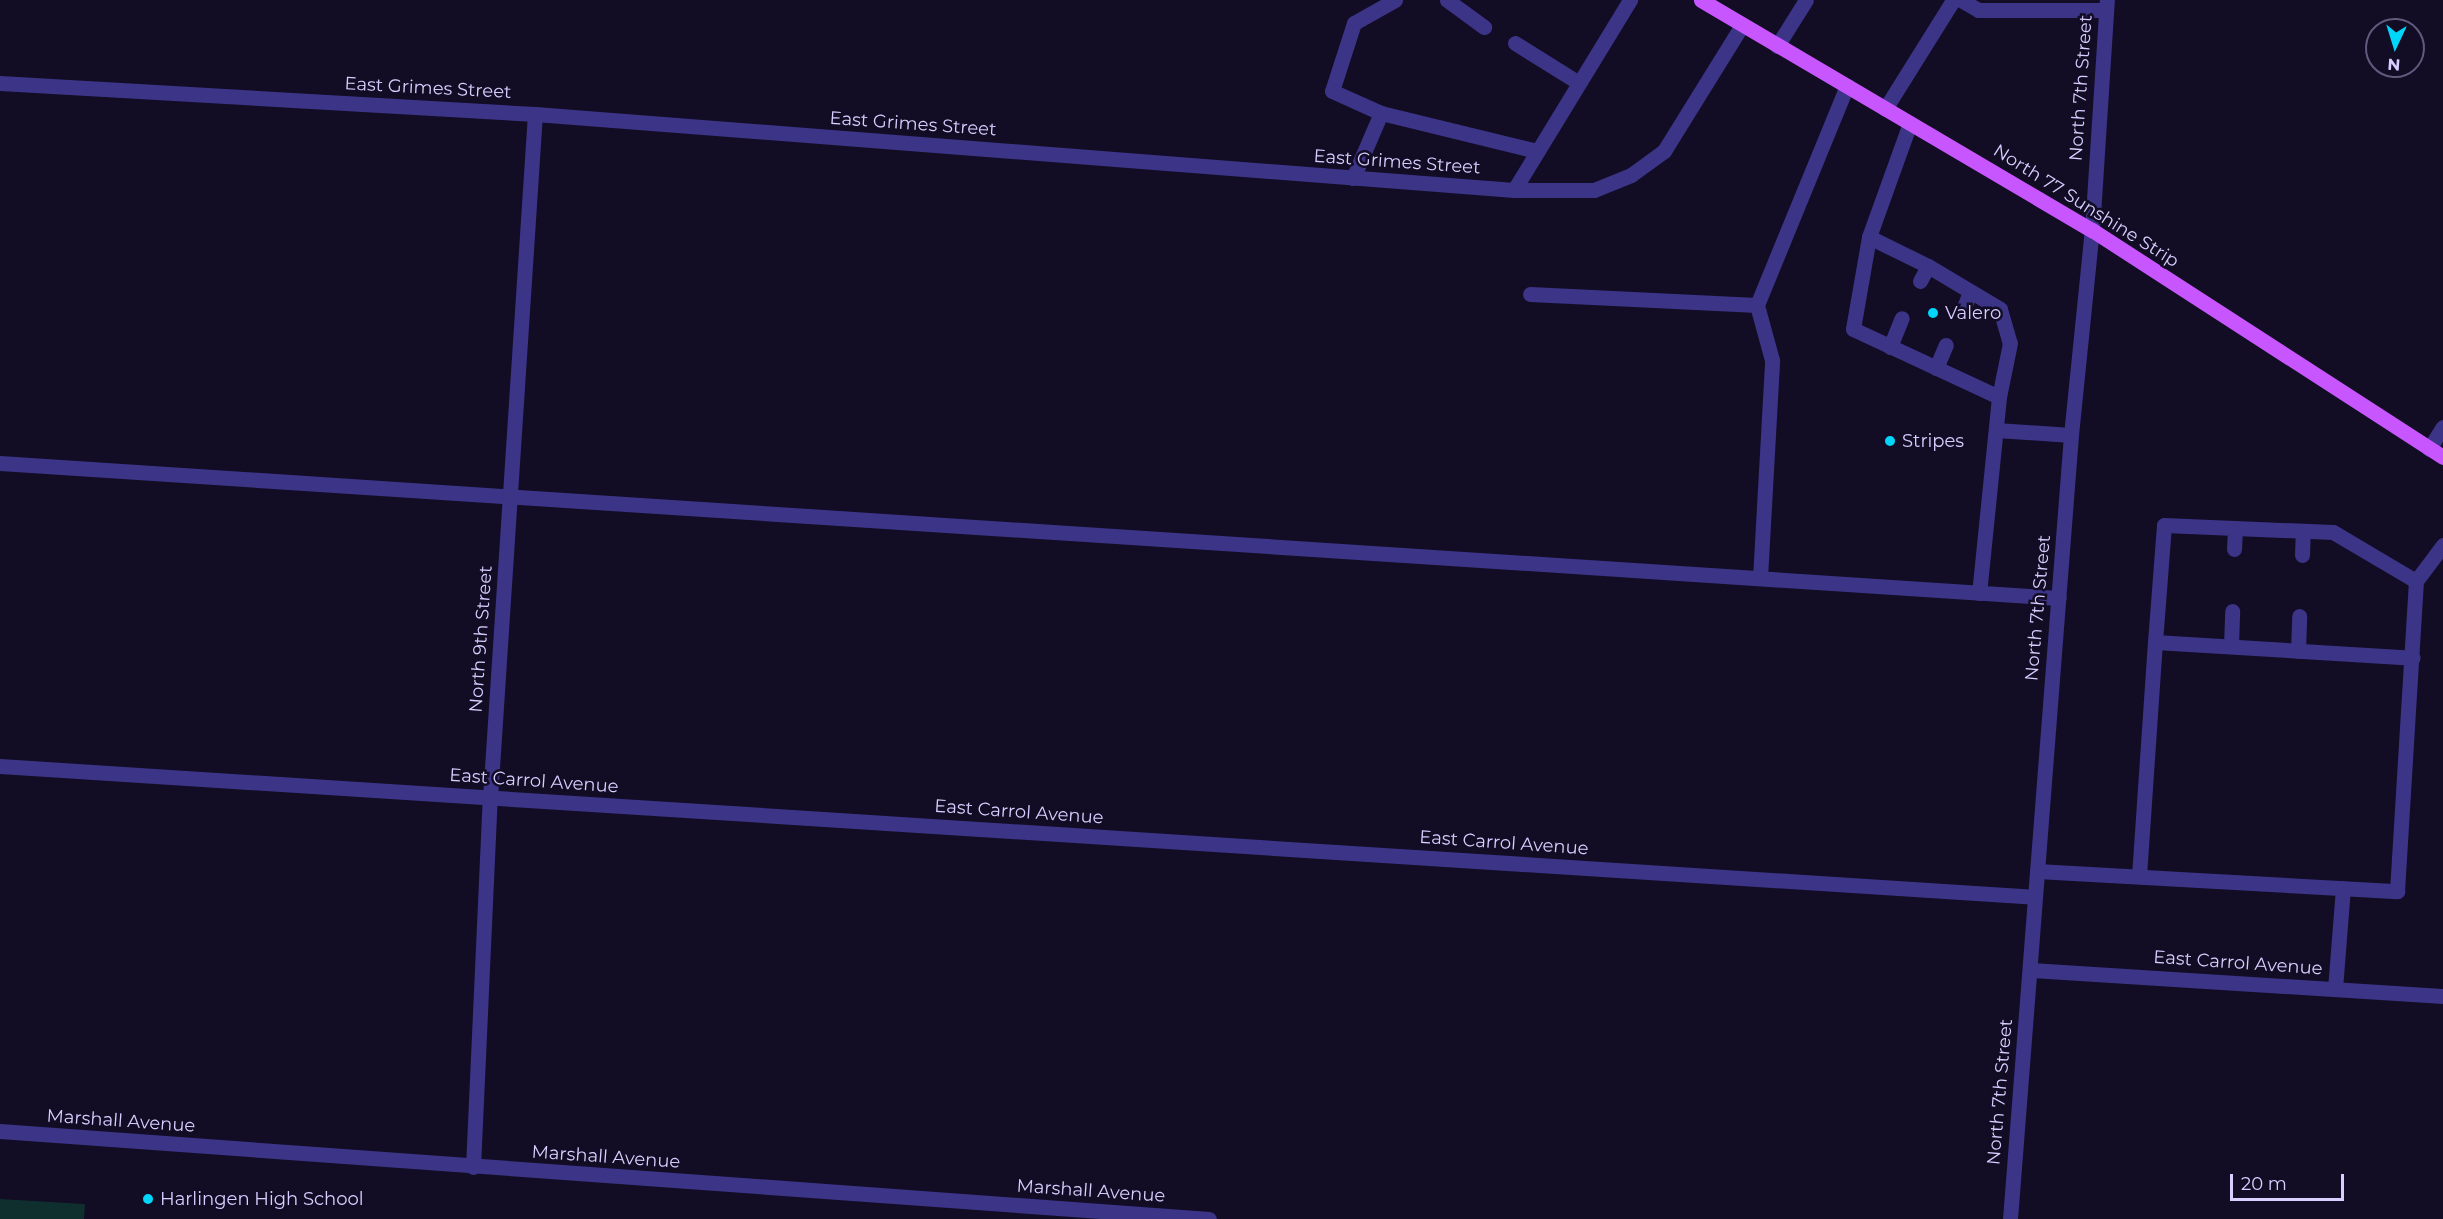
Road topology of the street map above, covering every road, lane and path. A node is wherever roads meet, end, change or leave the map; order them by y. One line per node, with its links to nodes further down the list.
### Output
1 (1395, 0): 17 (street)
2 (1447, 0): 10 (street)
3 (1630, 0): 14 (street)
4 (1701, 0): 9 (main road, North 77 Sunshine Strip)
5 (1806, 0): 12 (street)
6 (1953, 0): 16 (street)
7 (1961, 0): 8 (street)
8 (2106, 5): 23 (street, North 7th Street)
9 (1742, 25): 12 (main road, North 77 Sunshine Strip); 22 (street, East Grimes Street)
10 (1484, 27)
11 (1515, 43): 14 (street)
12 (1777, 46): 15 (main road, North 77 Sunshine Strip)
13 (0, 83): 18 (street, East Grimes Street)
14 (1579, 83): 20 (street)
15 (1847, 86): 16 (main road, North 77 Sunshine Strip); 29 (street)
16 (1885, 109): 19 (main road, North 77 Sunshine Strip)
17 (1381, 113): 20 (street); 21 (street)
18 (535, 114): 21 (street, East Grimes Street); 42 (street, North 9th Street)
19 (1910, 123): 23 (main road, North 77 Sunshine Strip); 24 (street)
20 (1537, 151): 22 (street)
21 (1353, 178): 22 (street, East Grimes Street)
22 (1514, 190)
23 (2092, 230): 38 (street, North 7th Street); 39 (main road, North 77 Sunshine Strip)
24 (1869, 237): 25 (street); 33 (street)
25 (1928, 266): 26 (street); 27 (street)
26 (1920, 280)
27 (1970, 292): 30 (street); 35 (street)
28 (1530, 294): 29 (street)
29 (1757, 305): 48 (street)
30 (1964, 307)
31 (1902, 318): 33 (street)
32 (1946, 345): 34 (street)
33 (1890, 347): 34 (street)
34 (1936, 368): 35 (street)
35 (2000, 397): 37 (street)
36 (2443, 427): 39 (street)
37 (1996, 430): 38 (street); 50 (street)
38 (2071, 435): 51 (street, North 7th Street)
39 (2429, 449): 40 (main road, North 77 Sunshine Strip)
40 (2443, 457)
41 (0, 463): 42 (street)
42 (510, 495): 48 (street); 59 (street, North 9th Street)
43 (2235, 528): 44 (street); 46 (street); 54 (street)
44 (2303, 531): 47 (street); 49 (street)
45 (2443, 545): 49 (street)
46 (2234, 549)
47 (2302, 555)
48 (1760, 578): 50 (street)
49 (2416, 581): 57 (street)
50 (1979, 593): 51 (street)
51 (2059, 598): 60 (street, North 7th Street)
52 (2232, 611): 55 (street)
53 (2299, 616): 56 (street)
54 (2155, 642): 55 (street); 61 (street)
55 (2231, 646): 56 (street)
56 (2298, 651): 57 (street)
57 (2413, 658): 62 (street)
58 (0, 766): 59 (street, East Carrol Avenue)
59 (490, 798): 63 (street, East Carrol Avenue); 68 (street, North 9th Street)
60 (2037, 871): 61 (street); 63 (street, North 7th Street)
61 (2139, 876): 62 (street)
62 (2343, 888): 65 (street)
63 (2035, 897): 64 (street, North 7th Street)
64 (2030, 970): 65 (street, East Carrol Avenue); 70 (street, North 7th Street)
65 (2336, 989): 66 (street, East Carrol Avenue)
66 (2443, 996)
67 (0, 1131): 68 (street, Marshall Avenue)
68 (473, 1167): 69 (street, Marshall Avenue)
69 (1209, 1219)
70 (2010, 1219)

